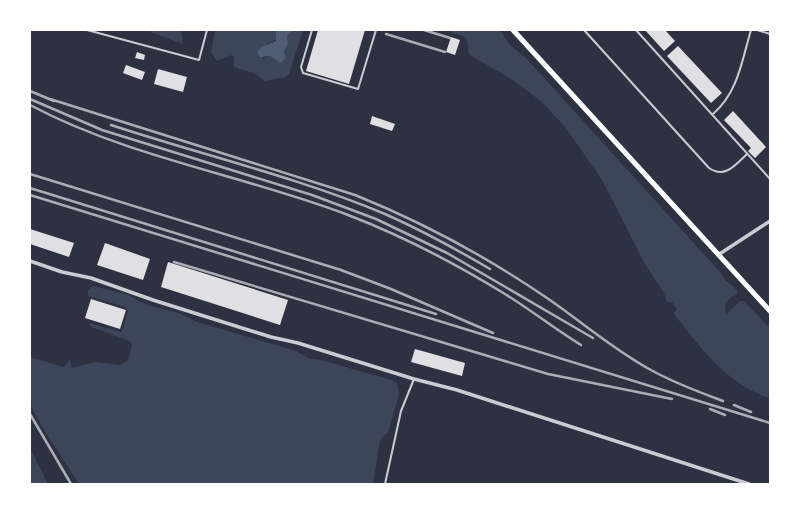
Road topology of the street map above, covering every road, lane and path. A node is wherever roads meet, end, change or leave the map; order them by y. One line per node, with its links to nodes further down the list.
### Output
1 (87, 30): 2 (lane)
2 (207, 30)
3 (312, 30): 4 (lane)
4 (376, 30)
5 (513, 30): 15 (main road)
6 (584, 30): 12 (lane)
7 (636, 30): 11 (lane)
8 (751, 30): 11 (lane)
9 (757, 30): 10 (lane)
10 (770, 34)
11 (713, 114): 12 (lane)
12 (747, 154): 13 (lane)
13 (770, 179)
14 (770, 221): 15 (street)
15 (718, 255): 17 (main road)
16 (30, 261): 18 (street)
17 (770, 311)
18 (414, 379): 19 (lane); 20 (street)
19 (385, 484)
20 (748, 484)

